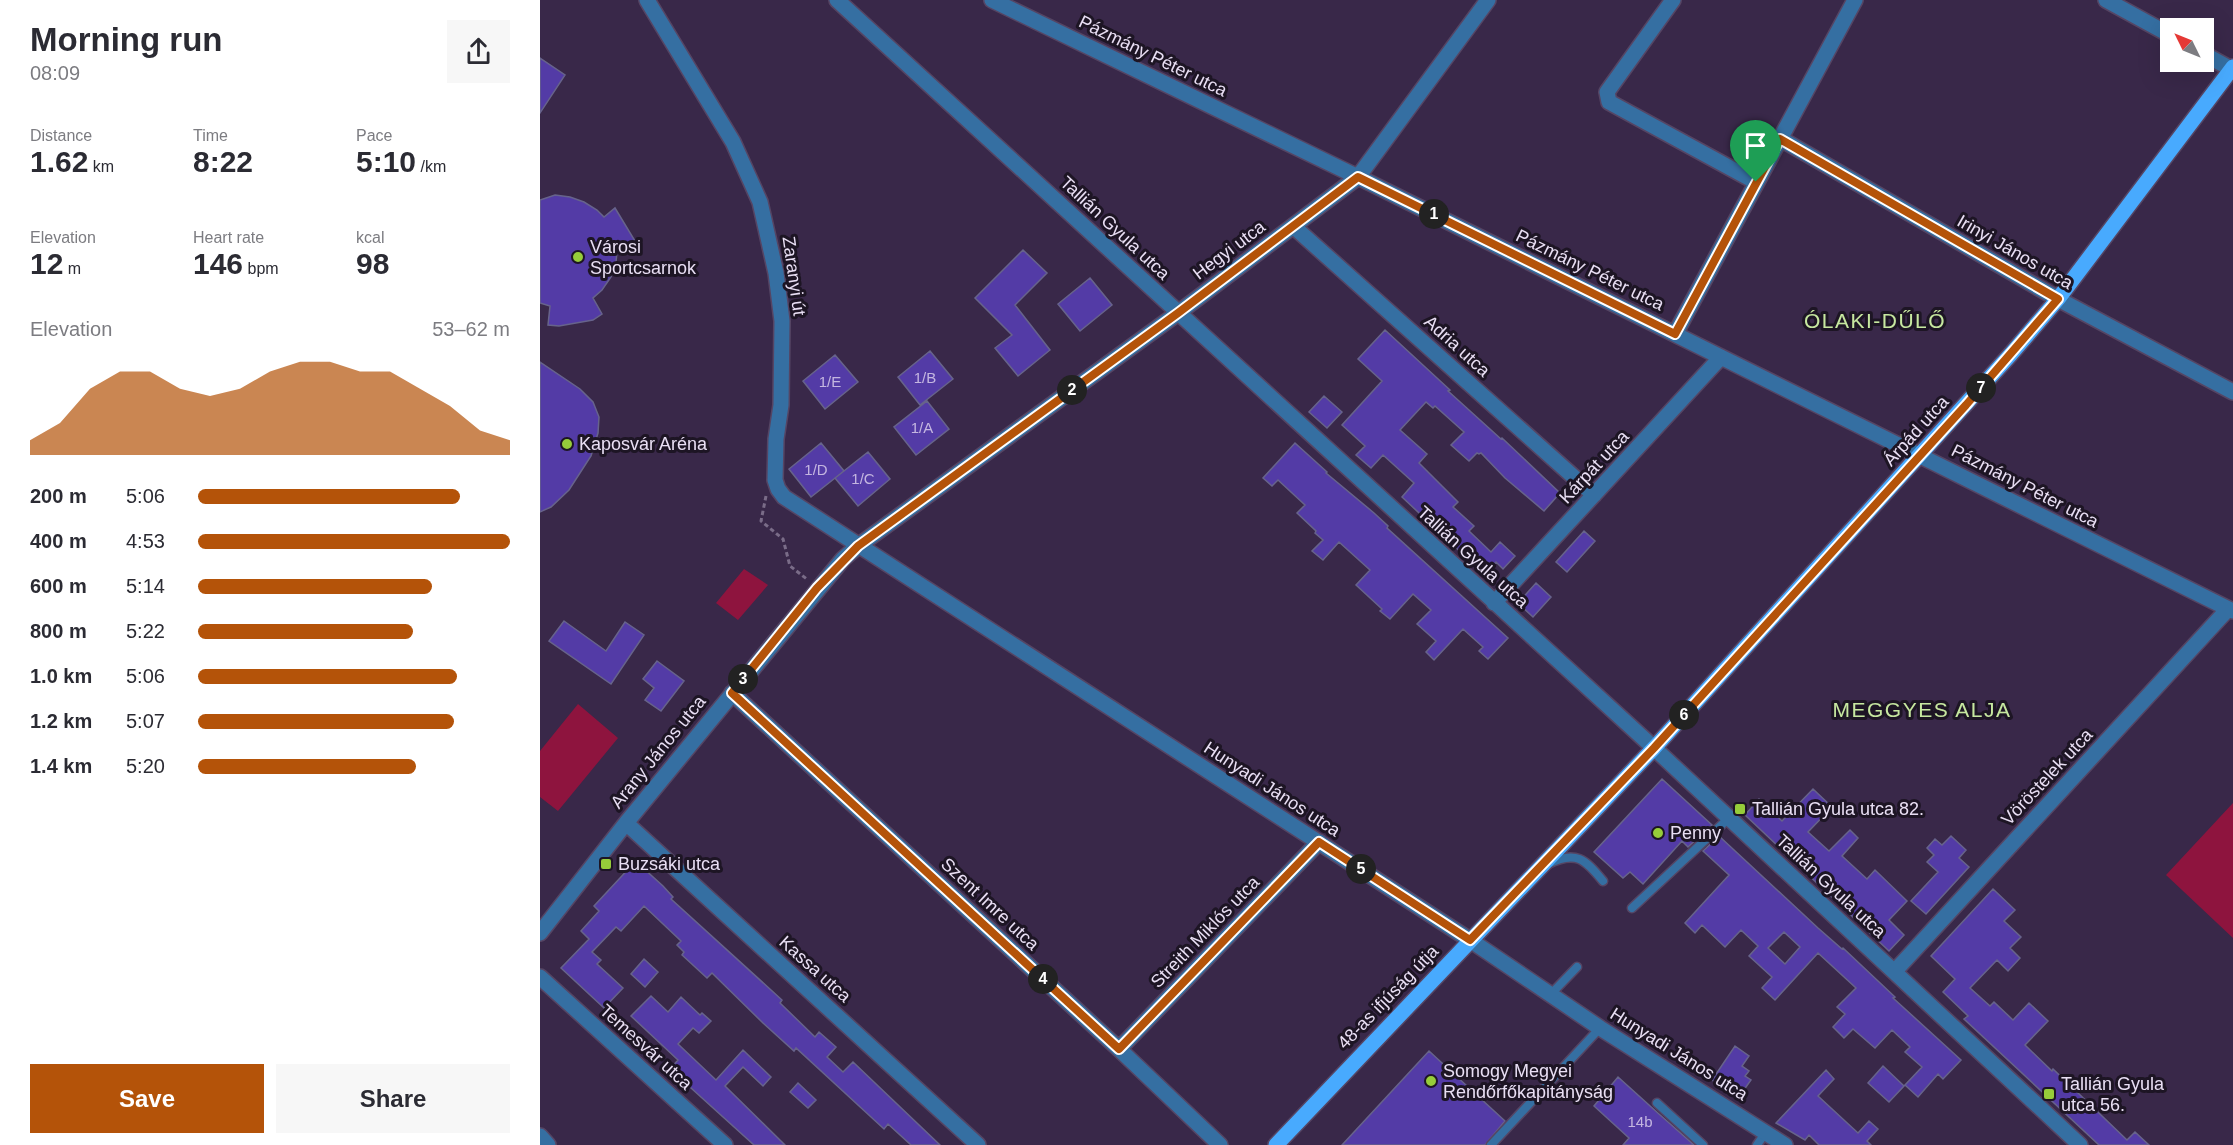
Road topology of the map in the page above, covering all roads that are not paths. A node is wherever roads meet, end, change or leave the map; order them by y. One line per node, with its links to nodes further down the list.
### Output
1 (646, 0): 22 (street, Zaranyi út)
2 (837, 0): 16 (street, Tallián Gyula utca)
3 (992, 0): 12 (street, Pázmány Péter utca)
4 (1488, 0): 12 (street, Hegyi utca)
5 (1673, 0): 13 (street)
6 (1855, 0): 11 (street)
7 (2106, 0): 8 (street)
8 (2160, 30)
9 (2214, 59): 10 (street)
10 (2233, 69): 15 (main road, Árpád utca)
11 (1780, 139): 13 (street); 15 (street, Irinyi János utca)
12 (1358, 177): 14 (street, Hegyi utca); 17 (street, Pázmány Péter utca)
13 (1756, 182): 17 (street)
14 (1293, 226): 16 (street, Hegyi utca); 21 (street, Adria utca)
15 (2058, 299): 19 (street, Irinyi János utca); 20 (main road, Árpád utca)
16 (1178, 313): 22 (street, Hegyi utca); 23 (street, Tallián Gyula utca)
17 (1675, 334): 18 (street, Pázmány Péter utca)
18 (1721, 357): 20 (street, Pázmány Péter utca); 21 (street, Kárpát utca)
19 (2233, 392)
20 (1920, 455): 24 (street, Pázmány Péter utca); 26 (main road, Árpád utca)
21 (1594, 495): 23 (street, Kárpát utca)
22 (858, 546): 25 (street, Arany János utca); 29 (street, Hunyadi János utca)
23 (1494, 603): 26 (street, Tallián Gyula utca)
24 (2230, 610): 36 (street, Vöröstelek utca)
25 (732, 693): 28 (street, Arany János utca); 40 (street, Szent Imre utca)
26 (1654, 748): 27 (street, Tallián Gyula utca); 30 (main road, 48-as ifjúság útja)
27 (1729, 818): 32 (lane); 36 (street, Tallián Gyula utca)
28 (626, 823): 33 (street, Arany János utca); 46 (street, Kassa utca)
29 (1319, 842): 34 (street, Hunyadi János utca); 40 (street, Streith Miklós utca)
30 (1539, 868): 31 (lane); 34 (main road, 48-as ifjúság útja)
31 (1603, 881)
32 (1632, 908)
33 (540, 933)
34 (1470, 940): 38 (street, Hunyadi János utca); 48 (main road, 48-as ifjúság útja)
35 (1576, 967): 38 (lane)
36 (1895, 971): 52 (street, Tallián Gyula utca)
37 (540, 977): 45 (street, Temesvár utca)
38 (1551, 994): 39 (street, Hunyadi János utca)
39 (1600, 1028): 43 (street, Hunyadi János utca); 49 (lane)
40 (1119, 1049): 47 (street, Szent Imre utca)
41 (1657, 1103): 50 (lane)
42 (540, 1136): 44 (street)
43 (1761, 1139): 51 (street, Hunyadi János utca)
44 (548, 1145)
45 (725, 1145)
46 (978, 1145)
47 (1220, 1145)
48 (1276, 1145)
49 (1491, 1145)
50 (1703, 1145)
51 (1785, 1145)
52 (2080, 1145)

